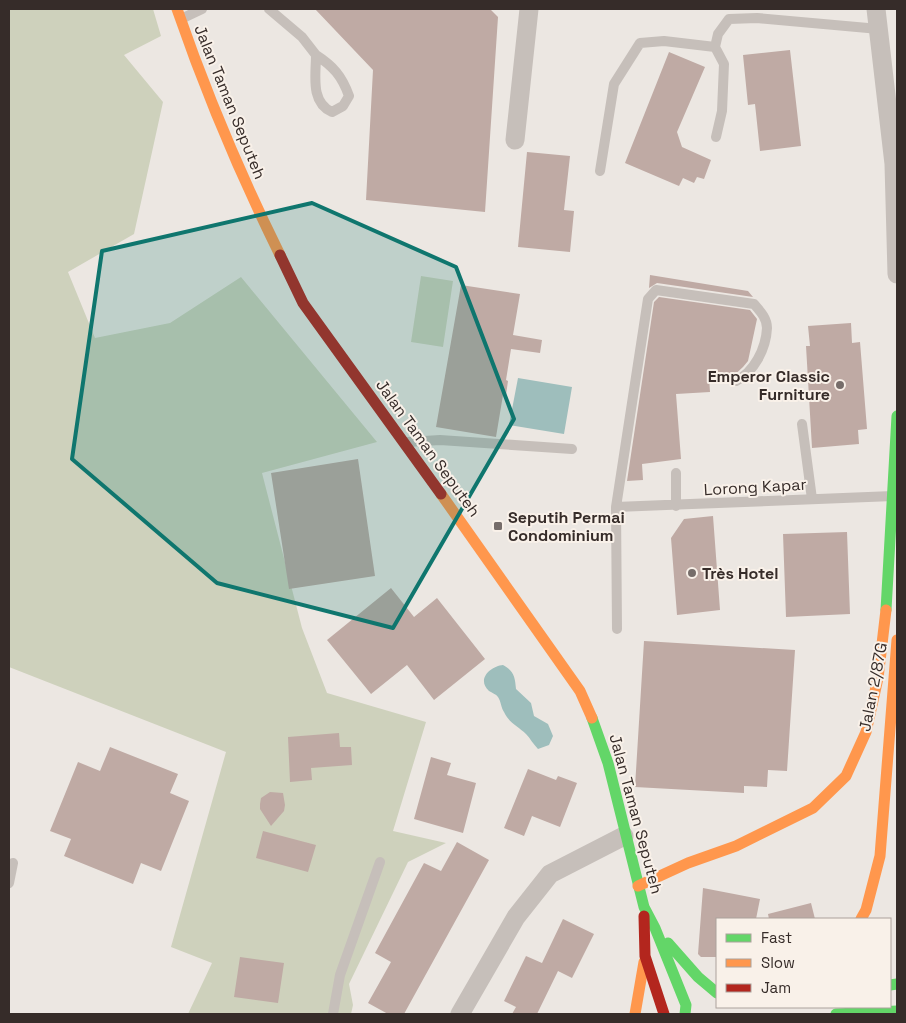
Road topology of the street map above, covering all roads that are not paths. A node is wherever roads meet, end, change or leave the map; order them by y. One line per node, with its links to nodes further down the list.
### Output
1 (202, 9): 5 (lane)
2 (269, 9): 8 (lane)
3 (529, 9): 10 (street)
4 (876, 9): 6 (street)
5 (178, 14): 16 (street, Jalan Taman Seputeh)
6 (879, 29): 7 (lane); 12 (street)
7 (715, 47): 9 (lane); 11 (lane)
8 (316, 55): 8 (lane)
9 (716, 138)
10 (515, 140)
11 (600, 171)
12 (897, 274)
13 (736, 381): 22 (lane)
14 (897, 416): 19 (street, Jalan 2/87G)
15 (802, 424): 20 (lane)
16 (402, 442): 17 (lane); 25 (street, Jalan Taman Seputeh)
17 (572, 449)
18 (676, 473): 21 (lane)
19 (894, 496): 20 (lane, Lorong Kapar); 29 (street, Jalan 2/87G)
20 (812, 499): 21 (lane, Lorong Kapar)
21 (676, 506): 22 (lane, Lorong Kapar)
22 (616, 507): 23 (lane)
23 (617, 628)
24 (897, 640): 31 (street)
25 (624, 836): 29 (street, Jalan Taman Seputeh); 38 (street)
26 (380, 862): 37 (lane)
27 (14, 863): 28 (lane)
28 (9, 883)
29 (638, 886): 30 (street, Jalan Taman Seputeh)
30 (644, 907): 32 (street, Jalan Taman Seputeh); 33 (street, Jalan Taman Seputeh)
31 (862, 918)
32 (655, 928): 34 (street); 35 (street, Jalan Taman Seputeh)
33 (645, 956): 39 (street); 40 (street, Jalan Taman Seputeh)
34 (711, 998): 35 (street)
35 (685, 1010): 41 (street)
36 (897, 1011): 43 (street)
37 (334, 1014)
38 (460, 1014)
39 (635, 1014)
40 (664, 1014)
41 (671, 1014)
42 (836, 1014): 43 (street)
43 (842, 1014)

